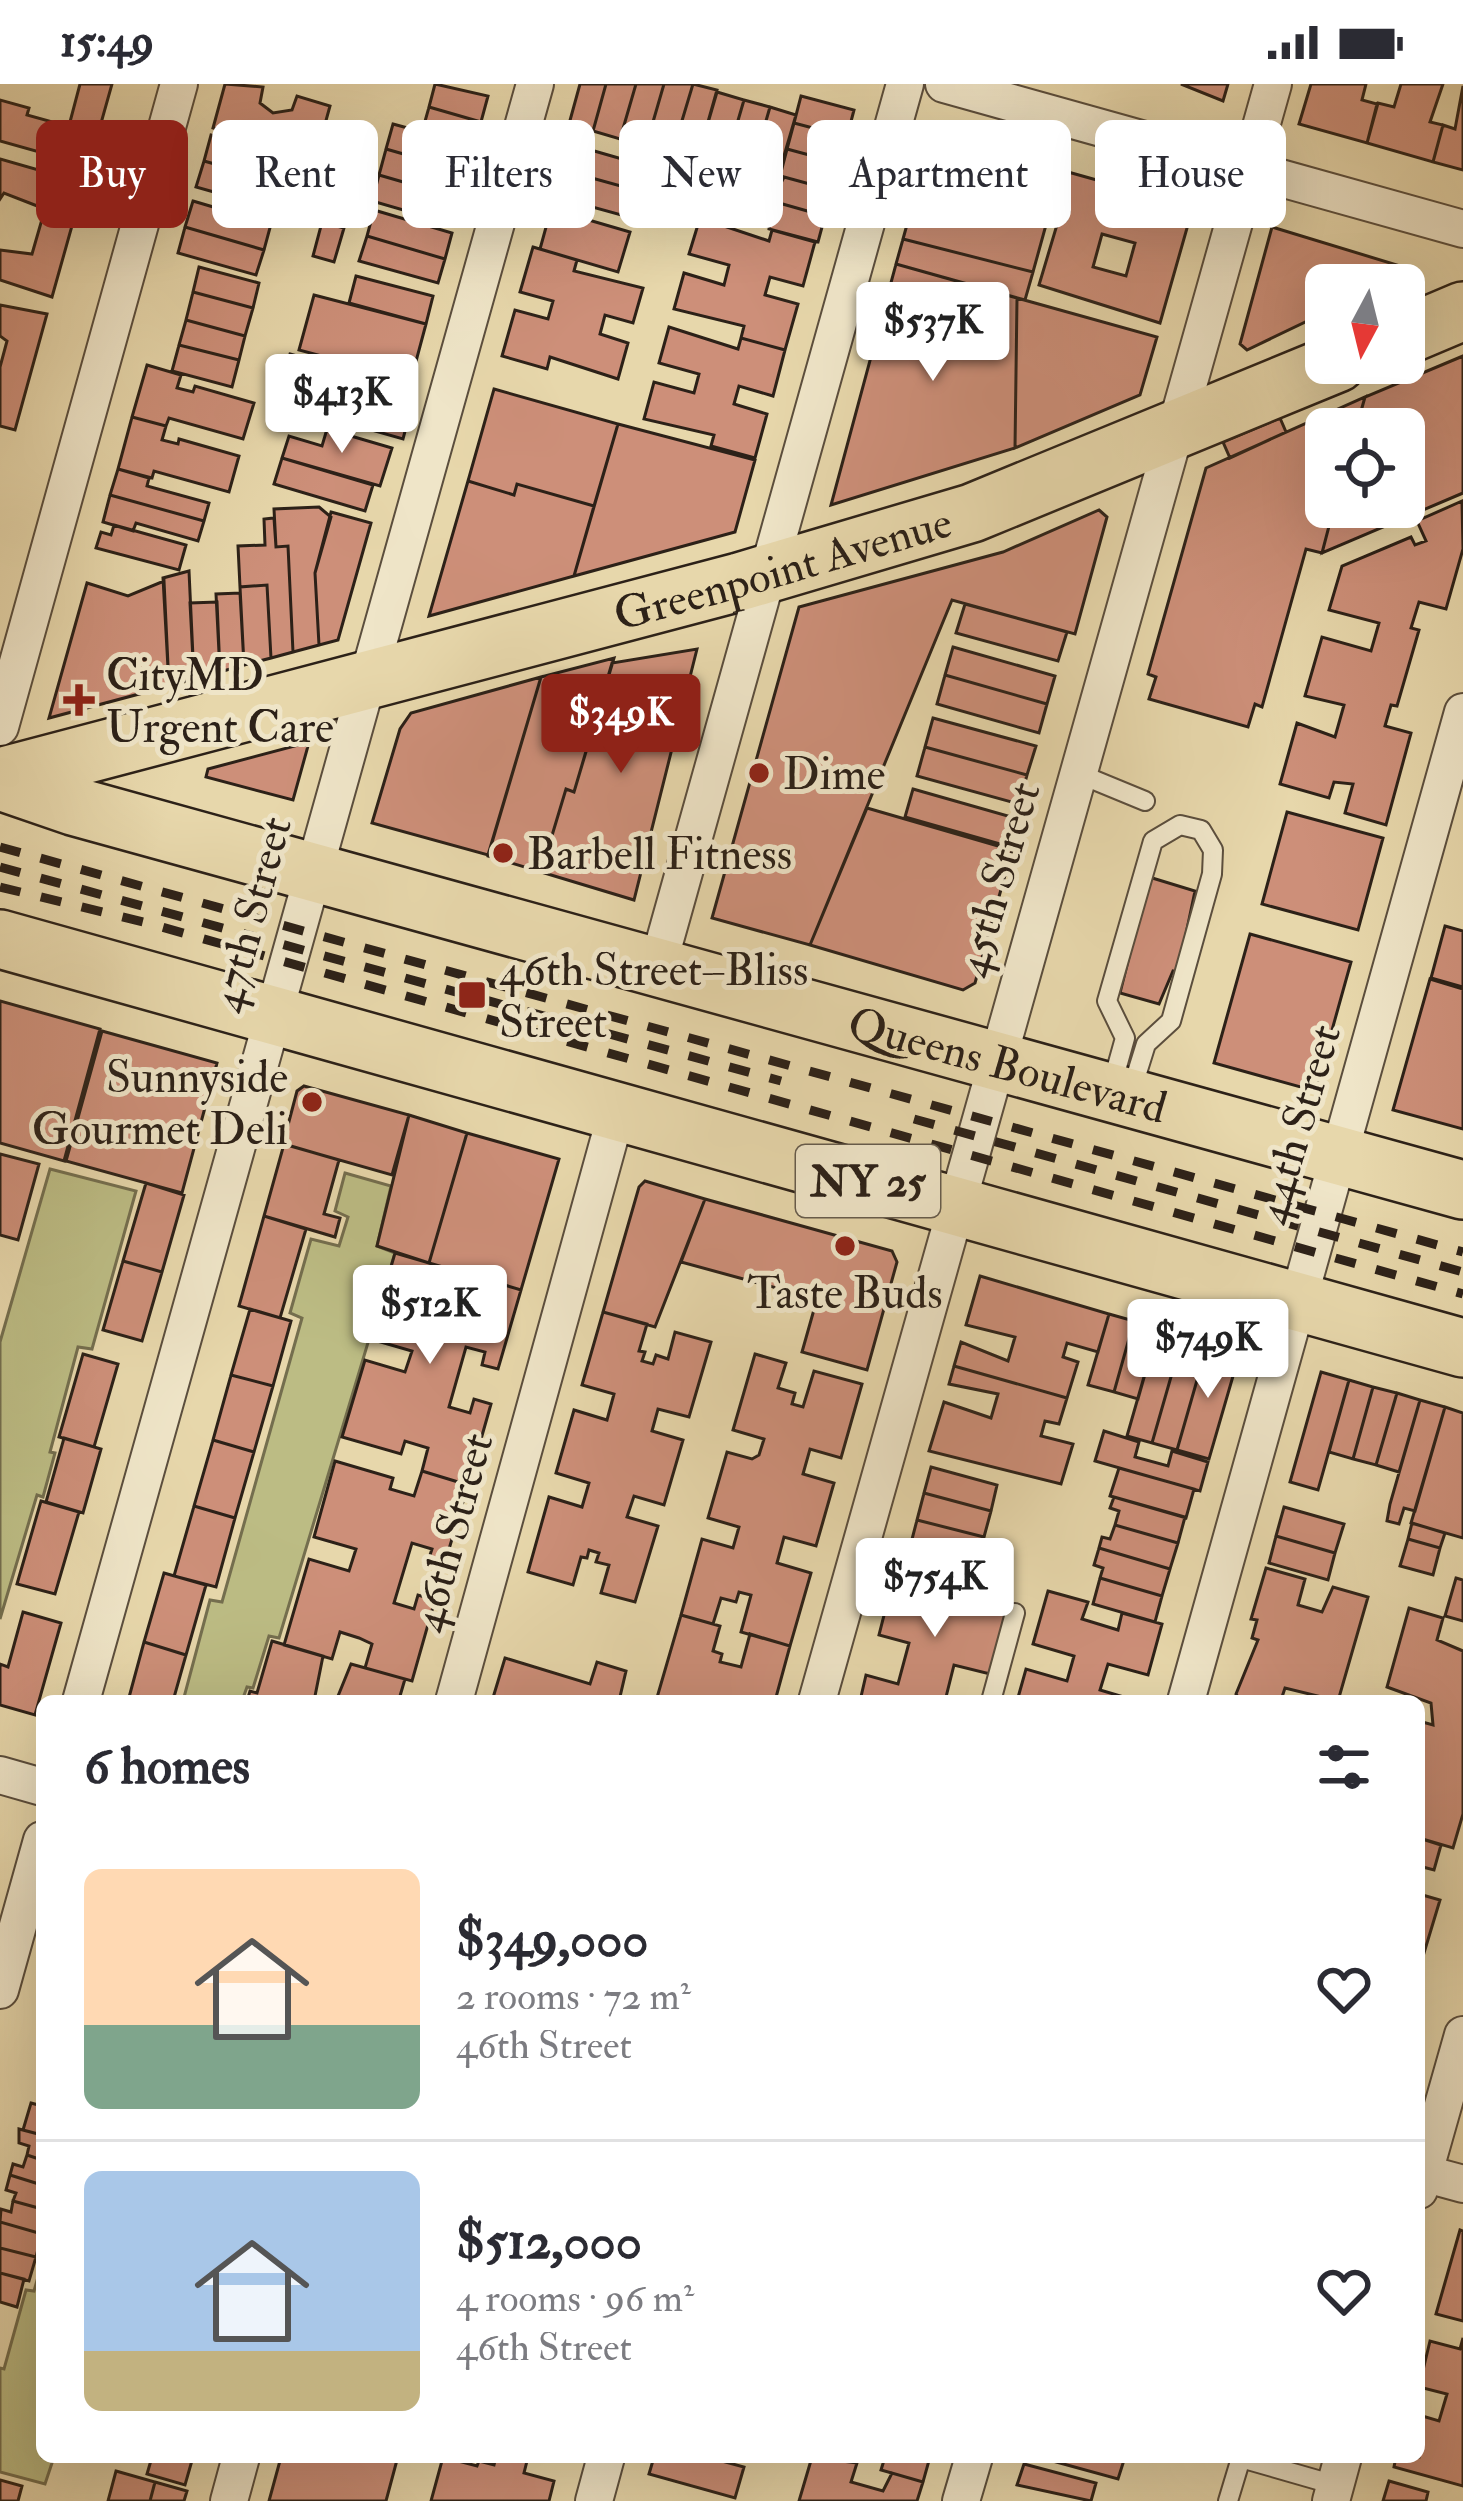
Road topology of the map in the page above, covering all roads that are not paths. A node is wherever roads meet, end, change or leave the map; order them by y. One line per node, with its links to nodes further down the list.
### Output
1 (179, 84): 16 (street)
2 (535, 84): 17 (street, 47th Street)
3 (905, 84): 15 (street)
4 (944, 84): 7 (street)
5 (1273, 84): 6 (street, 45th Street)
6 (1263, 120)
7 (1095, 127)
8 (1286, 180): 10 (street)
9 (1232, 228): 14 (street, 45th Street)
10 (1463, 229)
11 (1463, 311): 12 (main road)
12 (1425, 327)
13 (1305, 376): 14 (main road, Greenpoint Avenue)
14 (1175, 430): 15 (main road, Greenpoint Avenue); 20 (street, 45th Street)
15 (766, 574): 17 (main road, Greenpoint Avenue); 25 (street)
16 (12, 639): 19 (street)
17 (366, 679): 21 (main road, Greenpoint Avenue); 23 (street, 47th Street)
18 (1463, 712): 30 (street, 44th Street)
19 (0, 727)
20 (1077, 773): 22 (lane); 27 (street, 45th Street)
21 (0, 779): 23 (main road, Queens Boulevard)
22 (1145, 801)
23 (313, 870): 25 (main road, Queens Boulevard); 26 (street, 47th Street)
24 (0, 939): 26 (main road, NY 25)
25 (658, 965): 27 (main road, Queens Boulevard)
26 (272, 1015): 29 (main road, NY 25); 36 (street, 47th Street)
27 (995, 1060): 28 (main road, Queens Boulevard); 32 (street, 45th Street)
28 (1119, 1094): 28 (lane); 30 (main road, Queens Boulevard)
29 (617, 1111): 32 (main road, NY 25); 37 (street, 46th Street)
30 (1339, 1155): 31 (main road, Queens Boulevard); 33 (street, 44th Street)
31 (1463, 1190)
32 (954, 1205): 33 (main road, NY 25); 38 (street, 45th Street)
33 (1297, 1301): 34 (main road, NY 25); 40 (street, 44th Street)
34 (1463, 1348)
35 (1015, 1613): 39 (lane)
36 (82, 1695)
37 (456, 1695)
38 (819, 1695)
39 (993, 1695)
40 (1188, 1695)
41 (0, 1775): 42 (street)
42 (36, 1785)
43 (36, 1861): 44 (street)
44 (0, 1990)
45 (1463, 2035): 46 (street)
46 (1425, 2164)
47 (1425, 2179): 48 (street)
48 (1463, 2184)
49 (239, 2463): 55 (street)
50 (604, 2463): 56 (street)
51 (972, 2463): 57 (street)
52 (1239, 2463): 58 (lane)
53 (1261, 2463): 54 (lane)
54 (1336, 2481)
55 (229, 2501)
56 (594, 2501)
57 (961, 2501)
58 (1228, 2501)

